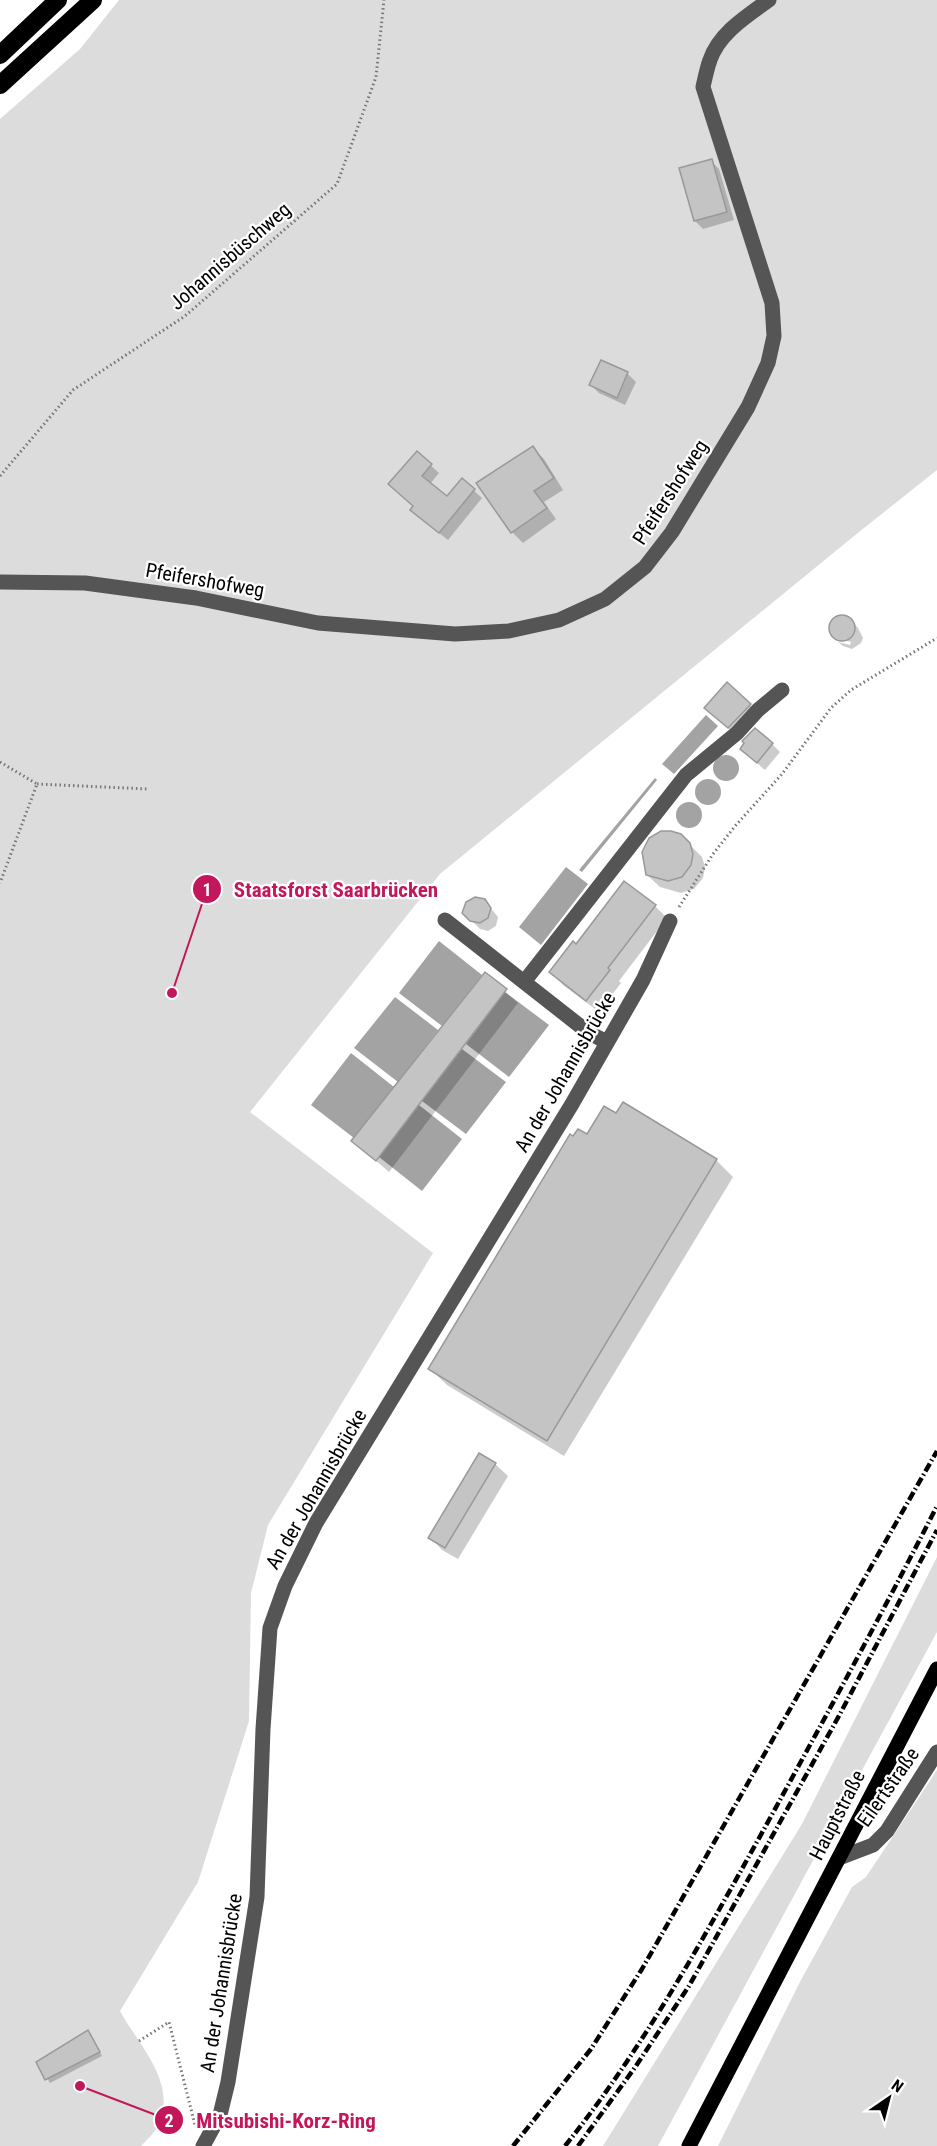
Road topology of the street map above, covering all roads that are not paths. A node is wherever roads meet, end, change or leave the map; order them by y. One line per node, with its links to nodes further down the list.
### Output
1 (58, 0): 4 (highway)
2 (93, 0): 5 (highway)
3 (769, 0): 6 (street, Pfeifershofweg)
4 (0, 55)
5 (0, 85)
6 (0, 582)
7 (782, 690): 9 (street)
8 (724, 732): 9 (street)
9 (686, 775): 12 (street)
10 (445, 920): 12 (street)
11 (670, 921): 13 (street, An der Johannisbrücke)
12 (524, 982): 13 (street)
13 (607, 1042): 17 (street, An der Johannisbrücke)
14 (937, 1669): 16 (main road, Hauptstraße)
15 (937, 1752): 16 (street, Eilertstraße)
16 (839, 1858): 18 (main road, Hauptstraße)
17 (203, 2146)
18 (689, 2146)

